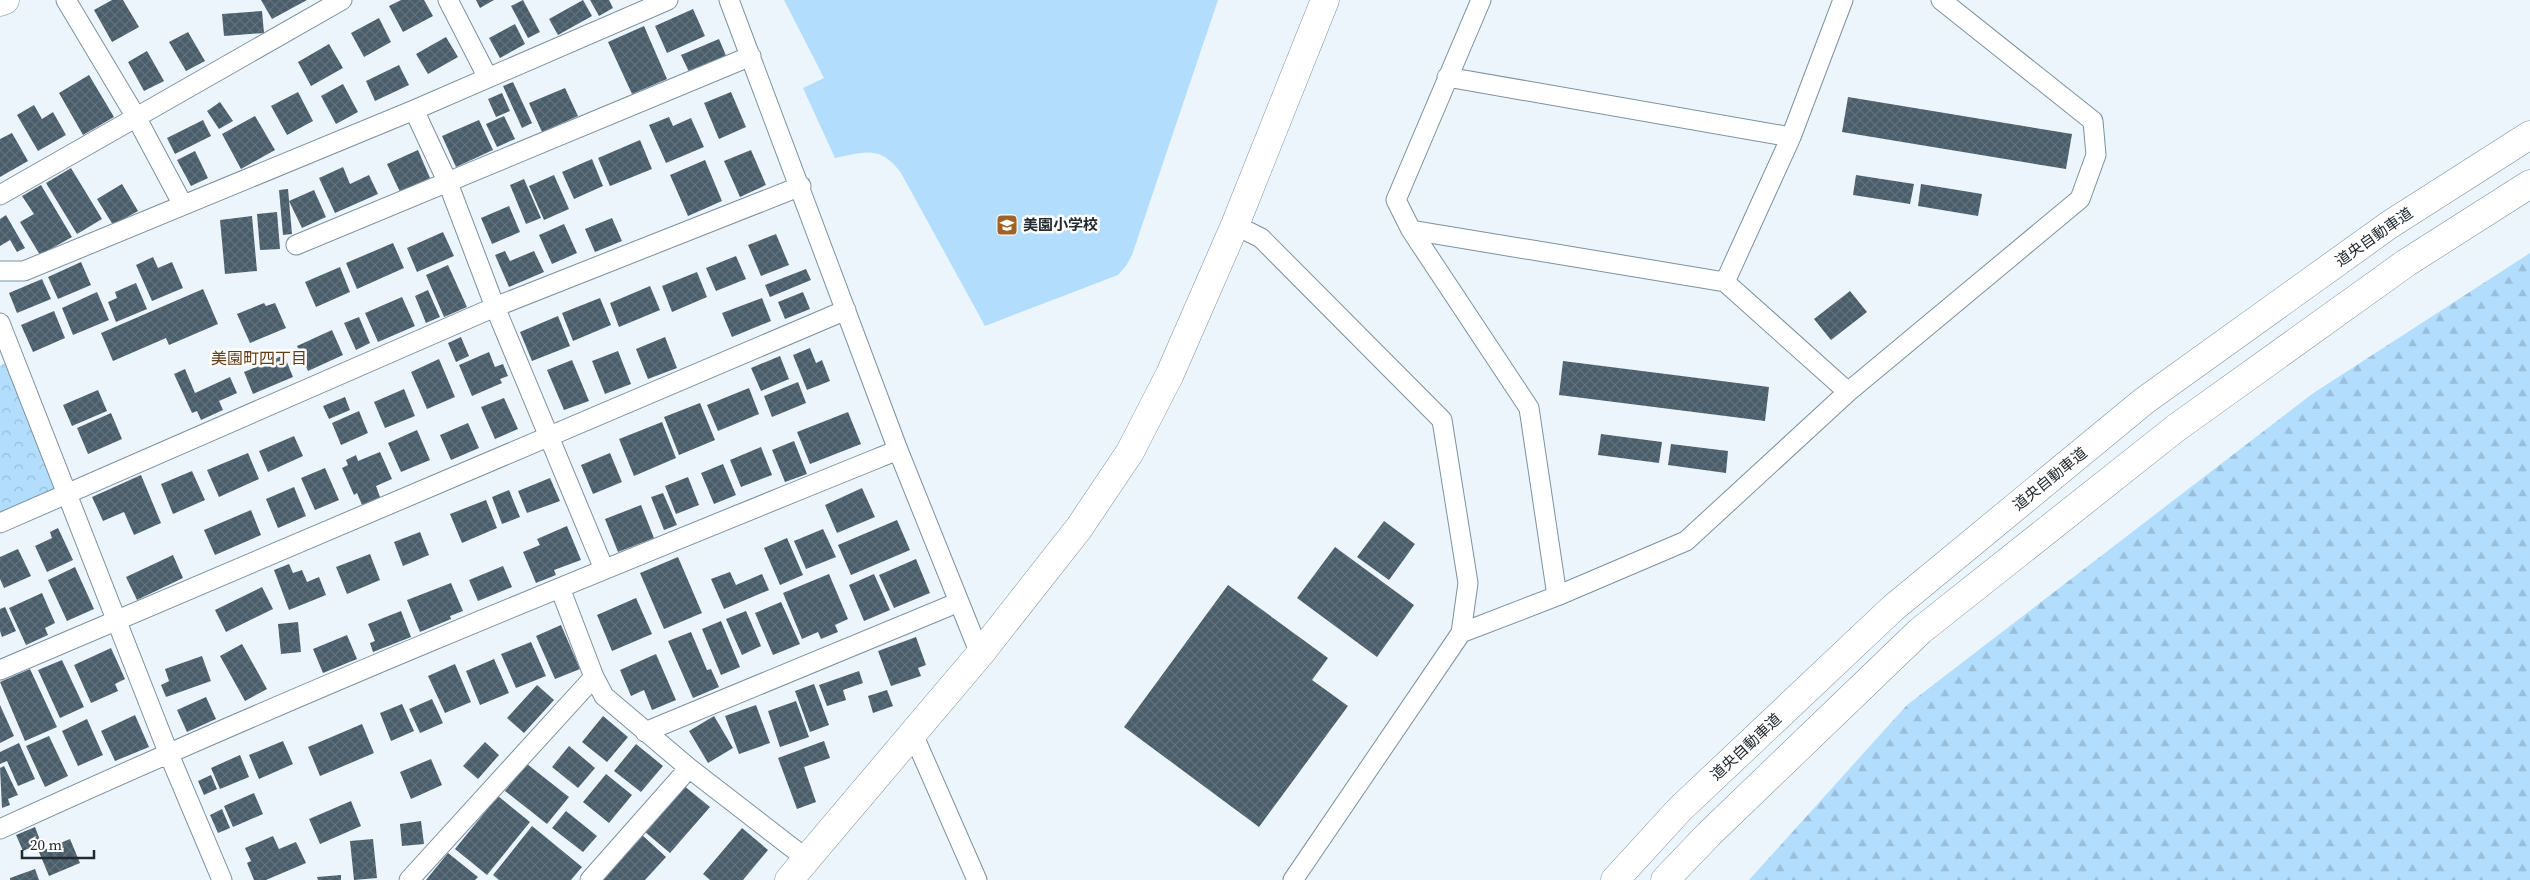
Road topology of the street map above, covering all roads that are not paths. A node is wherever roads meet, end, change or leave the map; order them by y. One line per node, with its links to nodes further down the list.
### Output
1 (4, 0): 11 (main road)
2 (66, 0): 16 (street)
3 (342, 0): 16 (street)
4 (448, 0): 13 (street)
5 (668, 0): 13 (street)
6 (730, 0): 12 (street)
7 (1324, 0): 24 (main road)
8 (1481, 0): 14 (street)
9 (1843, 0): 18 (street)
10 (1941, 0): 33 (street)
11 (0, 2)
12 (751, 56): 19 (street); 21 (street)
13 (487, 76): 15 (street)
14 (1447, 77): 18 (street); 25 (street)
15 (414, 110): 19 (street); 23 (street)
16 (136, 117): 22 (street); 23 (street)
17 (2530, 135): 59 (main road, 道央自動車道)
18 (1790, 137): 28 (street)
19 (448, 183): 26 (street); 29 (street)
20 (2530, 184): 60 (main road)
21 (801, 186): 29 (street); 30 (street)
22 (0, 195)
23 (183, 205): 27 (street)
24 (1235, 225): 43 (street); 44 (main road)
25 (1411, 230): 28 (street); 40 (street)
26 (296, 245)
27 (0, 271)
28 (1725, 282): 33 (street)
29 (495, 307): 34 (street); 36 (street)
30 (846, 310): 34 (street); 35 (street)
31 (0, 323): 32 (street)
32 (7, 362): 36 (street)
33 (1848, 392): 40 (street)
34 (548, 435): 38 (street); 42 (street)
35 (898, 450): 38 (street); 41 (street)
36 (68, 495): 37 (street); 42 (street)
37 (0, 523)
38 (604, 569): 39 (street)
39 (560, 588): 46 (street); 49 (street)
40 (1557, 596): 43 (street)
41 (959, 602): 44 (street); 47 (street)
42 (118, 620): 45 (street); 49 (street)
43 (1461, 632): 58 (street)
44 (980, 654): 48 (main road)
45 (0, 670)
46 (594, 677): 47 (street); 54 (street)
47 (645, 732): 50 (street)
48 (913, 734): 52 (main road); 57 (street)
49 (168, 752): 51 (street); 53 (street)
50 (690, 768): 52 (street); 55 (street)
51 (0, 829)
52 (808, 860): 56 (main road)
53 (222, 880)
54 (409, 880)
55 (590, 880)
56 (788, 880)
57 (977, 880)
58 (1293, 880)
59 (1615, 880)
60 (1665, 880)

